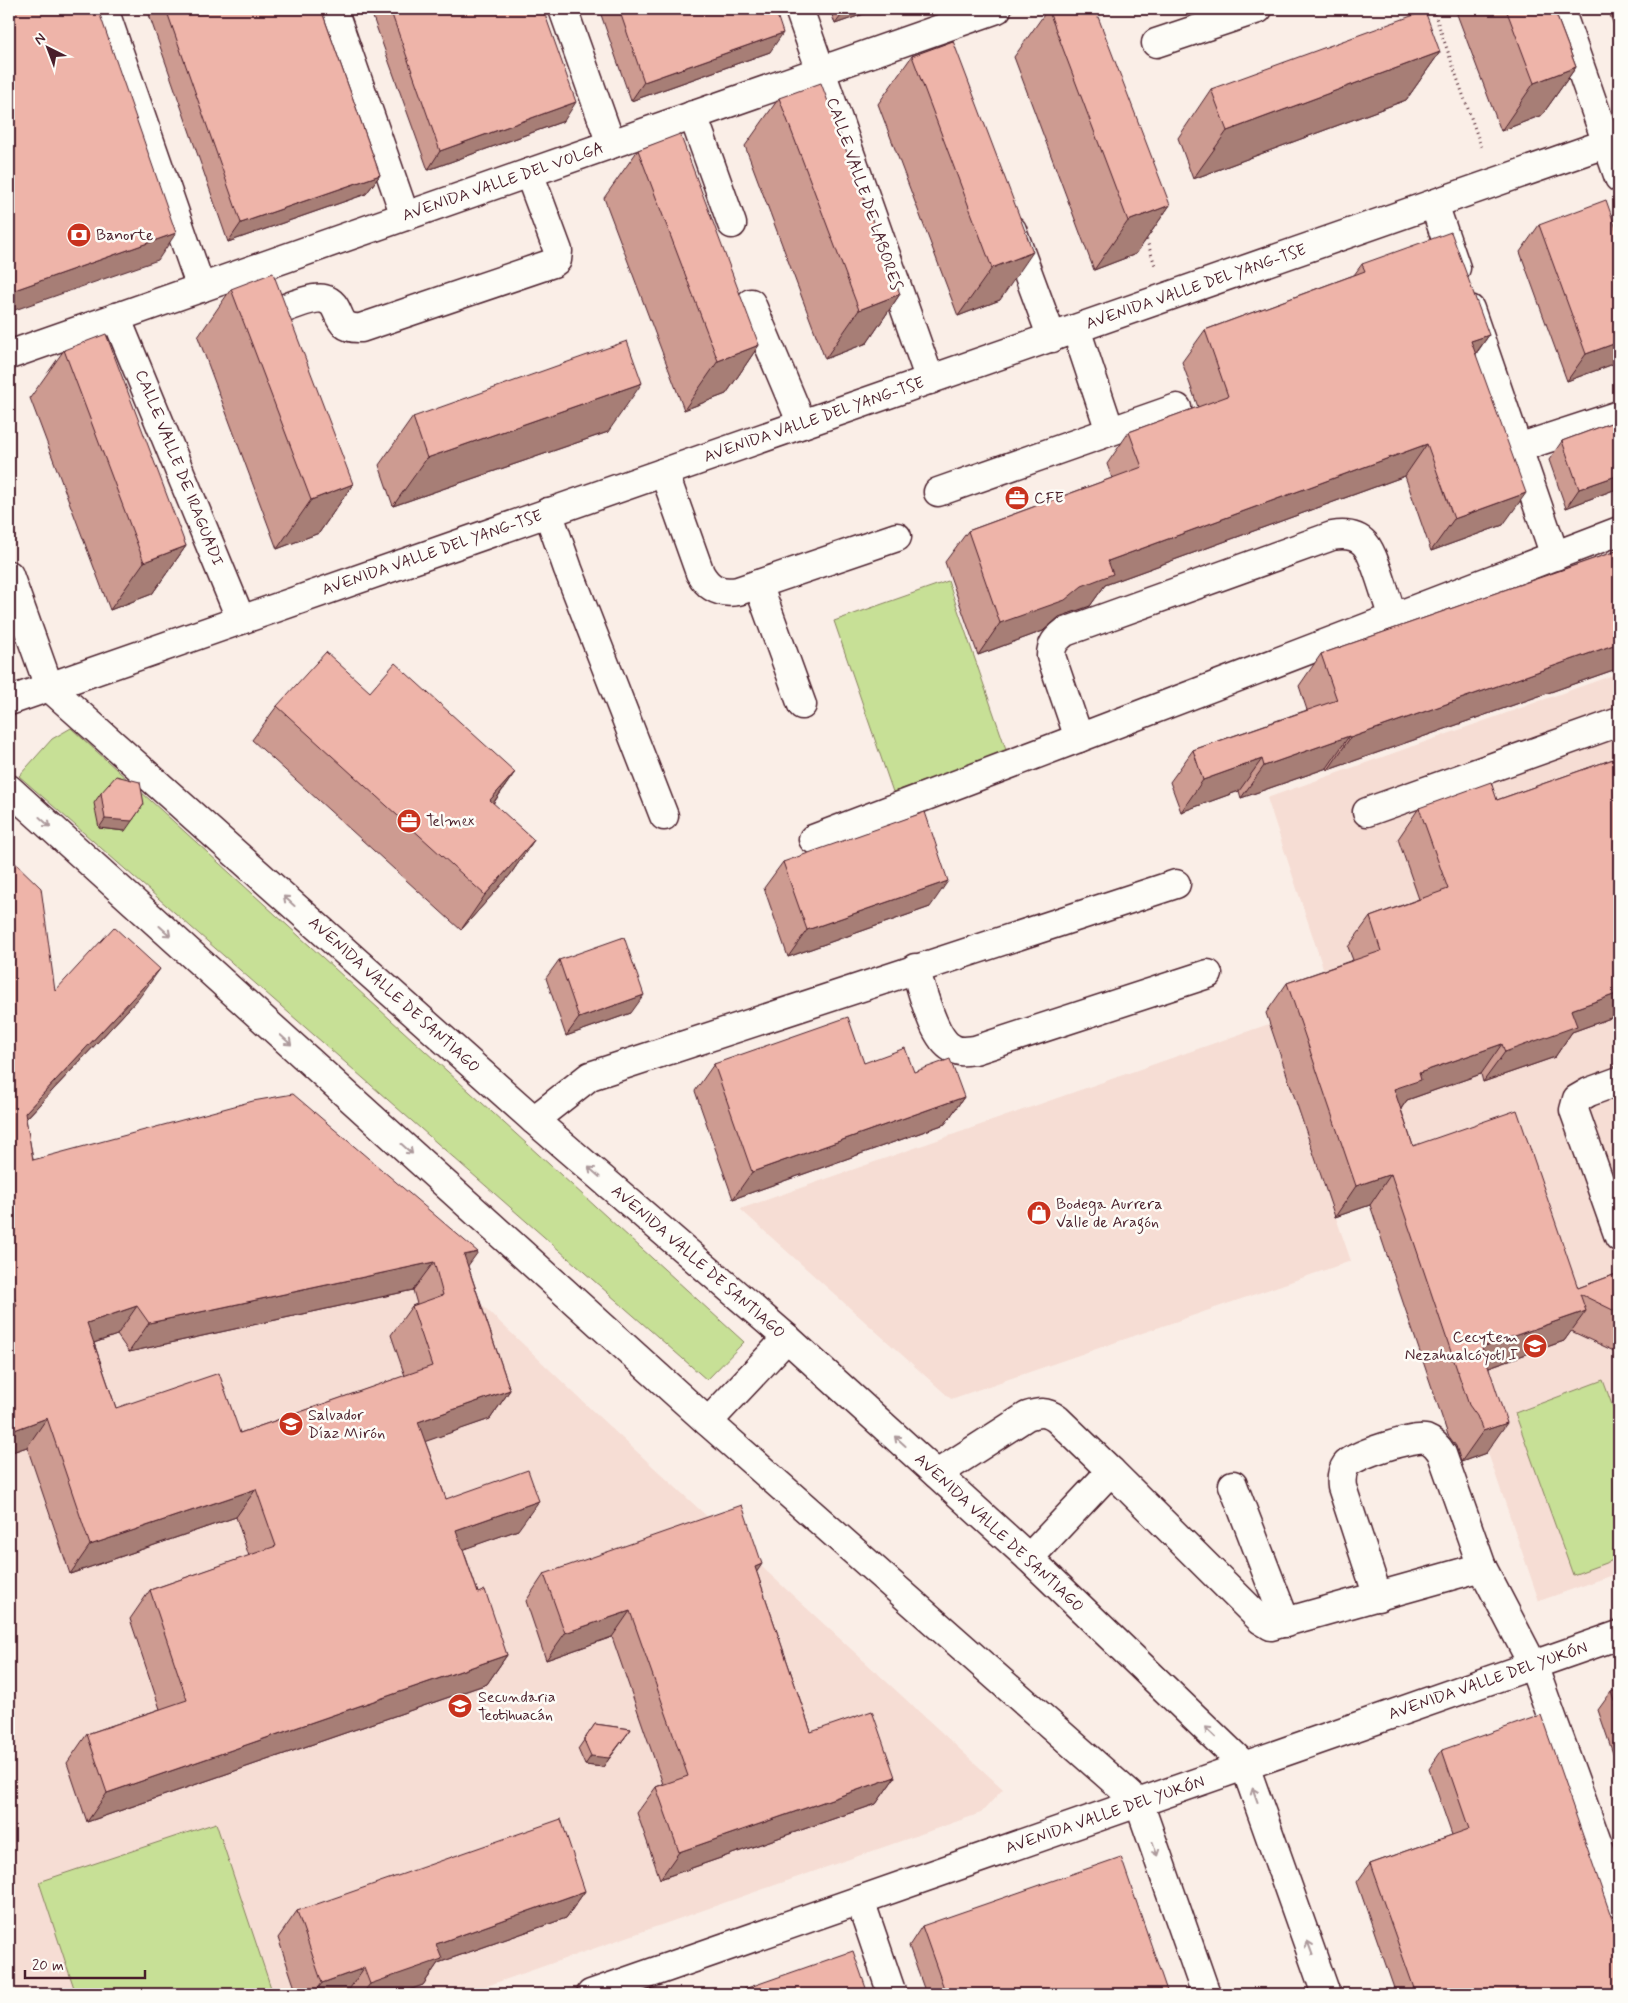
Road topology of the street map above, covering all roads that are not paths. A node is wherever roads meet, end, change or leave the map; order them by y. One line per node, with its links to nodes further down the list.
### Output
1 (104, 9): 20 (street)
2 (333, 9): 17 (street)
3 (563, 9): 12 (street)
4 (799, 9): 9 (street, CALLE VALLE DE LABORES)
5 (997, 9): 9 (street, AVENIDA VALLE DEL VOLGA)
6 (1258, 9): 8 (street)
7 (1560, 9): 11 (street)
8 (1156, 42)
9 (821, 71): 10 (street, AVENIDA VALLE DEL VOLGA); 25 (street, CALLE VALLE DE LABORES)
10 (693, 115): 12 (street, AVENIDA VALLE DEL VOLGA); 18 (street)
11 (1613, 141): 14 (street); 15 (street, AVENIDA VALLE DEL YANG-TSE)
12 (611, 144): 13 (street, AVENIDA VALLE DEL VOLGA)
13 (529, 173): 17 (street, AVENIDA VALLE DEL VOLGA); 19 (street)
14 (1619, 178)
15 (1434, 204): 23 (street, AVENIDA VALLE DEL YANG-TSE); 30 (street)
16 (1005, 211): 23 (street)
17 (405, 216): 19 (street, AVENIDA VALLE DEL VOLGA)
18 (732, 224)
19 (259, 268): 20 (street, AVENIDA VALLE DEL VOLGA)
20 (201, 288): 22 (street, AVENIDA VALLE DEL VOLGA)
21 (751, 303): 28 (street)
22 (116, 317): 24 (street, AVENIDA VALLE DEL VOLGA); 40 (street, CALLE VALLE DE IRAGUADI)
23 (1064, 333): 25 (street, AVENIDA VALLE DEL YANG-TSE); 29 (street)
24 (9, 355)
25 (930, 380): 28 (street, AVENIDA VALLE DEL YANG-TSE)
26 (1176, 408): 29 (street)
27 (1619, 415): 30 (street)
28 (802, 424): 31 (street, AVENIDA VALLE DEL YANG-TSE)
29 (1110, 431): 32 (street)
30 (1518, 448): 36 (street)
31 (664, 472): 33 (street, AVENIDA VALLE DEL YANG-TSE); 38 (street)
32 (938, 492)
33 (548, 512): 40 (street, AVENIDA VALLE DEL YANG-TSE); 48 (street)
34 (1619, 531): 36 (street)
35 (897, 537): 38 (street)
36 (1555, 556): 39 (street)
37 (9, 574): 41 (street, AVENIDA VALLE DE SANTIAGO)
38 (758, 584): 43 (street)
39 (1393, 618): 45 (street); 45 (street)
40 (241, 620): 41 (street, AVENIDA VALLE DEL YANG-TSE)
41 (49, 687): 42 (street, AVENIDA VALLE DEL YANG-TSE); 54 (street, AVENIDA VALLE DE SANTIAGO, one-way to 41)
42 (9, 701)
43 (802, 705)
44 (1619, 722): 47 (street)
45 (1080, 738): 49 (street)
46 (9, 789): 57 (street, one-way to 57)
47 (1367, 812)
48 (664, 816)
49 (813, 839)
50 (1176, 884): 51 (street)
51 (915, 968): 52 (street); 54 (street)
52 (1208, 974)
53 (1619, 1081): 55 (street)
54 (534, 1120): 56 (street, AVENIDA VALLE DE SANTIAGO, one-way to 54)
55 (1619, 1237)
56 (787, 1338): 57 (street); 59 (street, AVENIDA VALLE DE SANTIAGO, one-way to 56)
57 (708, 1422): 68 (street)
58 (1111, 1471): 59 (street); 61 (street); 64 (street)
59 (937, 1474): 61 (street, AVENIDA VALLE DE SANTIAGO)
60 (1234, 1486): 64 (street)
61 (1029, 1558): 67 (street, AVENIDA VALLE DE SANTIAGO, one-way to 61)
62 (1482, 1567): 63 (street); 63 (street); 66 (street)
63 (1378, 1597): 64 (street)
64 (1286, 1623)
65 (1619, 1635): 66 (street, AVENIDA VALLE DEL YUKÓN)
66 (1533, 1665): 67 (street, AVENIDA VALLE DEL YUKÓN); 70 (street)
67 (1245, 1766): 68 (street, AVENIDA VALLE DEL YUKÓN); 74 (street, AVENIDA VALLE DE SANTIAGO, one-way to 67)
68 (1139, 1803): 69 (street, AVENIDA VALLE DEL YUKÓN); 73 (street, one-way to 73)
69 (860, 1900): 71 (street, AVENIDA VALLE DEL YUKÓN); 72 (street)
70 (1619, 1903)
71 (597, 1993)
72 (892, 1994)
73 (1206, 1994)
74 (1326, 1994)

